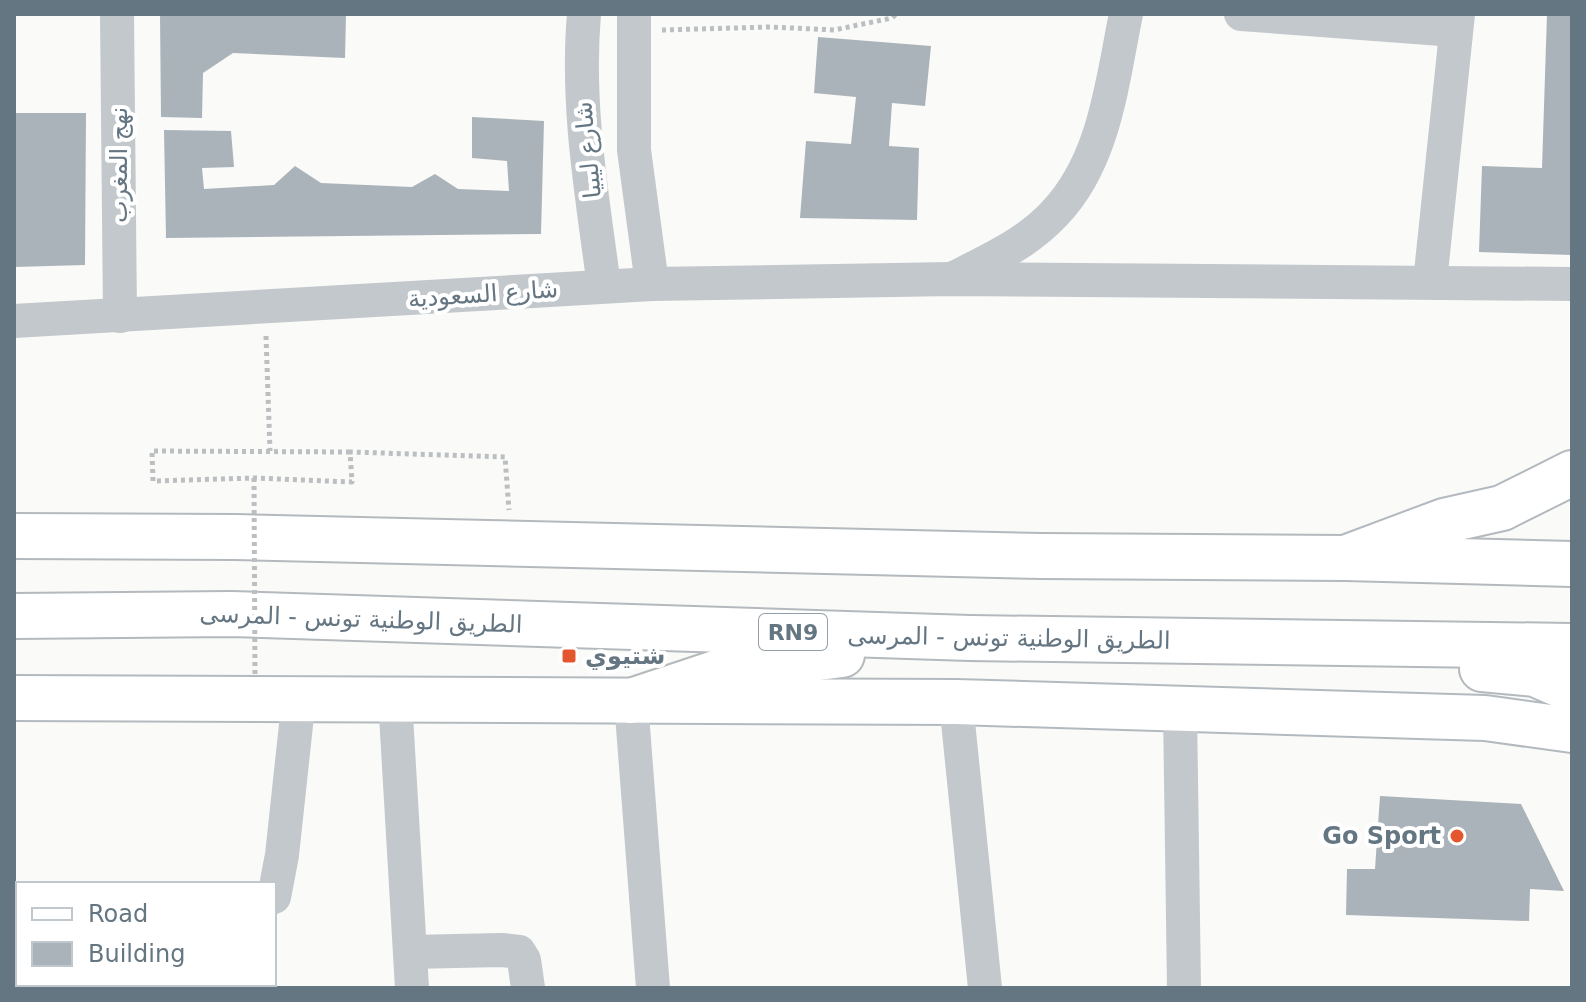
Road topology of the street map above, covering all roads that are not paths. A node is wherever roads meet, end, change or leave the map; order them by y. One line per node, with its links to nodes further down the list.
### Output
1 (117, 14): 12 (street, نهج المغرب)
2 (584, 14): 11 (street, شارع ليبيا)
3 (1126, 14): 7 (street)
4 (1241, 14): 6 (street)
5 (633, 22): 9 (street, شارع ليبيا)
6 (1456, 22): 8 (street)
7 (952, 279): 8 (street, شارع السعودية); 9 (street, شارع السعودية)
8 (1430, 282): 10 (street, شارع السعودية)
9 (652, 284): 11 (street, شارع السعودية)
10 (1572, 284)
11 (604, 286): 12 (street, شارع السعودية)
12 (120, 316): 13 (street, شارع السعودية)
13 (14, 321)
14 (1572, 473): 16 (main road)
15 (14, 536): 16 (main road)
16 (1345, 558): 17 (main road)
17 (1572, 564)
18 (14, 616): 19 (main road, الطريق الوطنية تونس - المرسى / RN9)
19 (970, 638): 20 (main road, الطريق الوطنية تونس - المرسى / RN9); 26 (main road)
20 (1189, 643): 21 (main road, الطريق الوطنية تونس - المرسى / RN9); 22 (main road)
21 (1572, 646)
22 (1572, 690)
23 (299, 697): 24 (main road); 25 (main road); 30 (street)
24 (14, 698)
25 (395, 698): 26 (main road); 31 (street)
26 (631, 701): 27 (main road); 34 (street)
27 (956, 702): 28 (main road); 35 (street)
28 (1180, 709): 29 (main road); 36 (street)
29 (1572, 730)
30 (276, 886)
31 (410, 952): 32 (street); 33 (street)
32 (412, 988)
33 (528, 988)
34 (653, 988)
35 (985, 988)
36 (1184, 988)

